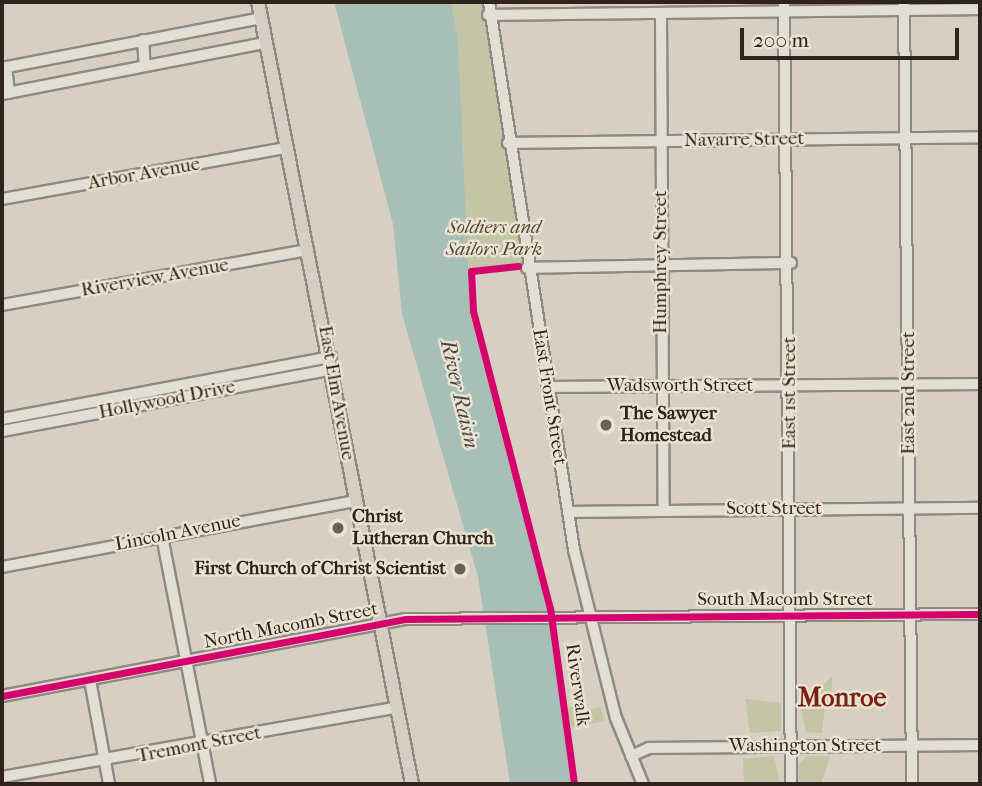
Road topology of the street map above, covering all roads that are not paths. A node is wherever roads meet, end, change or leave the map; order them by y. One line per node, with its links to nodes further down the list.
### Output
1 (258, 2): 9 (main road, East Elm Avenue)
2 (489, 2): 7 (street, East Front Street)
3 (784, 2): 6 (street, East 1st Street)
4 (905, 6): 5 (street); 6 (street); 15 (street, East 2nd Street)
5 (980, 9)
6 (784, 13): 8 (street); 17 (street, East 1st Street)
7 (488, 15): 8 (street); 19 (street, East Front Street)
8 (660, 15): 18 (street, Humphrey Street)
9 (261, 18): 10 (street); 11 (main road, East Elm Avenue)
10 (143, 40): 12 (street); 13 (street)
11 (265, 43): 12 (street); 20 (main road, East Elm Avenue)
12 (145, 66): 14 (street)
13 (4, 67): 14 (street)
14 (5, 93)
15 (908, 137): 16 (street, Navarre Street); 17 (street, Navarre Street); 30 (street, East 2nd Street)
16 (980, 137)
17 (783, 140): 18 (street, Navarre Street); 23 (street, East 1st Street)
18 (662, 141): 19 (street, Navarre Street); 24 (street, Humphrey Street)
19 (508, 143): 25 (street, East Front Street)
20 (286, 148): 21 (street, Arbor Avenue); 22 (main road, East Elm Avenue)
21 (2, 200)
22 (308, 250): 26 (street, Riverview Avenue); 27 (main road, East Elm Avenue)
23 (790, 262): 24 (street); 29 (street, East 1st Street)
24 (659, 265): 25 (street); 31 (street, Humphrey Street)
25 (527, 268): 32 (street, East Front Street)
26 (2, 305)
27 (332, 363): 33 (street, Hollywood Drive); 34 (street, Hollywood Drive); 35 (main road, East Elm Avenue)
28 (980, 384): 30 (street, Wadsworth Street)
29 (790, 385): 30 (street, Wadsworth Street); 31 (street, Wadsworth Street); 36 (street, East 1st Street)
30 (909, 385): 37 (street, East 2nd Street)
31 (661, 386): 32 (street, Wadsworth Street); 39 (street, Humphrey Street)
32 (547, 387): 40 (street, East Front Street)
33 (2, 419)
34 (2, 431)
35 (355, 501): 41 (street, Lincoln Avenue); 47 (main road, East Elm Avenue)
36 (789, 508): 37 (street, Scott Street); 39 (street, Scott Street); 45 (street, East 1st Street)
37 (909, 508): 38 (street, Scott Street); 43 (street, East 2nd Street)
38 (980, 508)
39 (664, 510): 40 (street, Scott Street)
40 (568, 512): 46 (street, East Front Street)
41 (162, 536): 42 (street, Lincoln Avenue); 48 (street)
42 (2, 567)
43 (912, 614): 44 (street, South Macomb Street); 45 (street, South Macomb Street); 55 (street, East 2nd Street)
44 (980, 614)
45 (790, 615): 46 (street, South Macomb Street); 54 (street, East 1st Street)
46 (590, 619): 47 (street, North Macomb Street); 56 (street, East Front Street)
47 (379, 625): 48 (street, North Macomb Street); 51 (main road, East Elm Avenue)
48 (186, 662): 49 (street, North Macomb Street); 52 (street)
49 (90, 680): 50 (street, North Macomb Street); 57 (street)
50 (2, 696)
51 (395, 708): 52 (street, Tremont Street); 61 (main road, East Elm Avenue)
52 (203, 744): 57 (street, Tremont Street); 60 (street)
53 (980, 745): 55 (street, Washington Street)
54 (788, 746): 55 (street, Washington Street); 56 (street, Washington Street); 63 (street, East 1st Street)
55 (911, 746): 64 (street, East 2nd Street)
56 (631, 756): 62 (street, East Front Street)
57 (105, 762): 58 (street, Tremont Street); 59 (street)
58 (2, 777)
59 (109, 784)
60 (210, 784)
61 (412, 784)
62 (643, 784)
63 (791, 784)
64 (912, 784)

